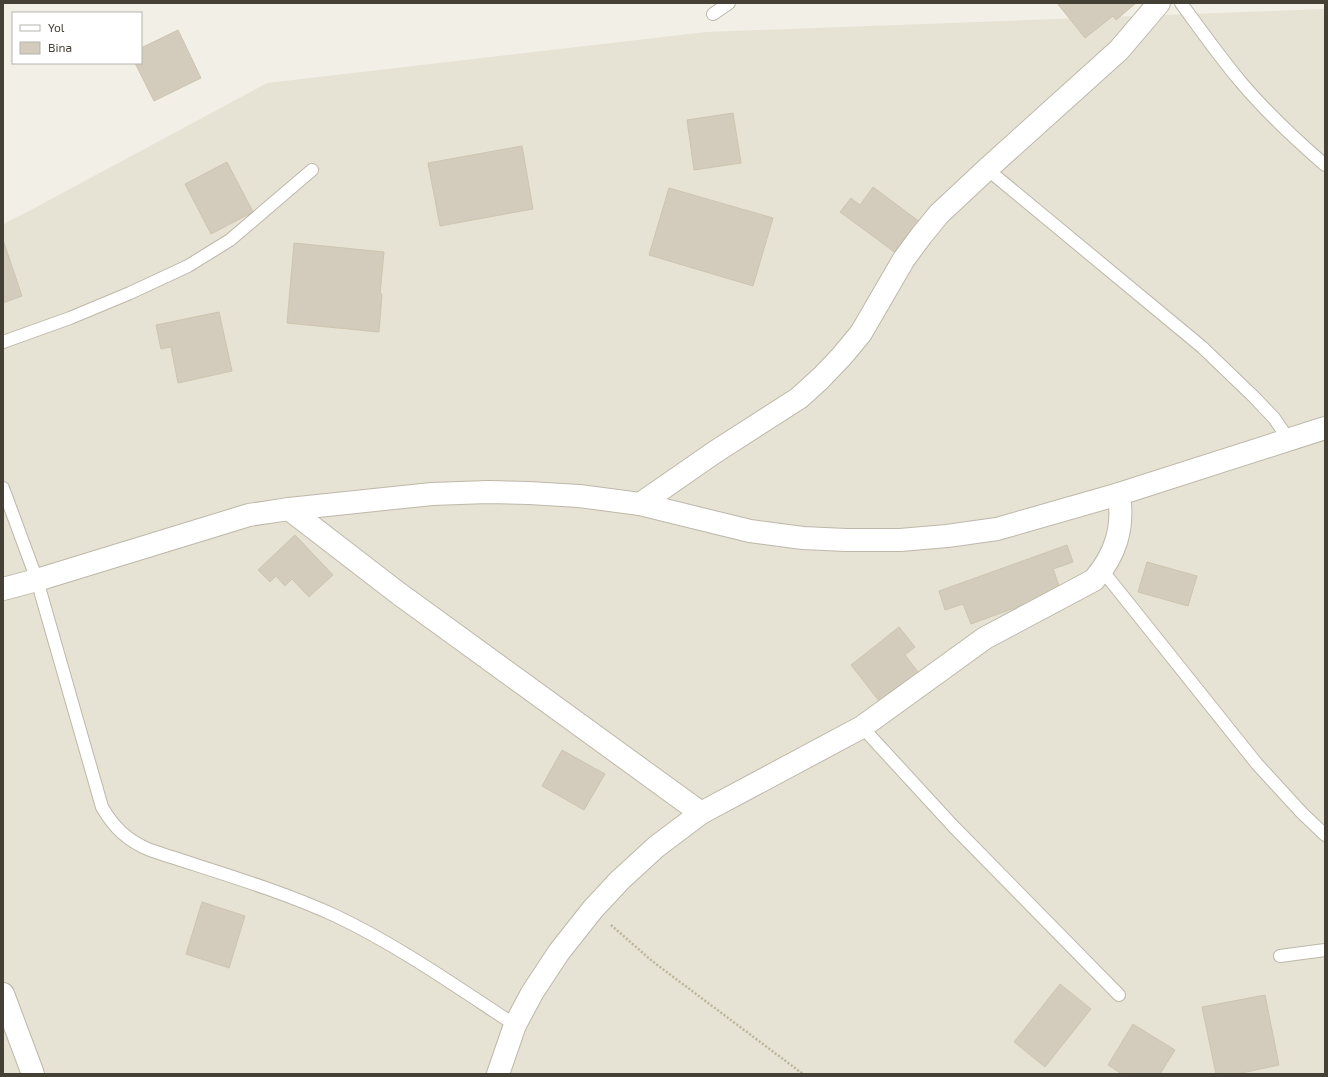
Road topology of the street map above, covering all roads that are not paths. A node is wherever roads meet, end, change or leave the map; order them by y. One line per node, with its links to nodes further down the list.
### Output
1 (730, 3): 4 (lane)
2 (1159, 3): 6 (street)
3 (1181, 3): 5 (lane)
4 (714, 14)
5 (1325, 165)
6 (987, 168): 10 (lane); 13 (street)
7 (312, 170): 8 (lane)
8 (3, 342)
9 (1325, 428): 10 (street)
10 (1289, 440): 12 (street)
11 (3, 488): 16 (lane)
12 (1119, 494): 13 (street); 15 (street)
13 (640, 504): 14 (street)
14 (290, 508): 16 (street); 19 (street)
15 (1102, 570): 18 (street); 20 (lane)
16 (37, 580): 17 (street); 25 (lane)
17 (3, 589)
18 (862, 727): 19 (street); 24 (lane)
19 (701, 813): 25 (street)
20 (1325, 835)
21 (1325, 950): 22 (lane)
22 (1280, 956)
23 (3, 994): 26 (street)
24 (1119, 995)
25 (515, 1025): 27 (street)
26 (33, 1074)
27 (498, 1074)

